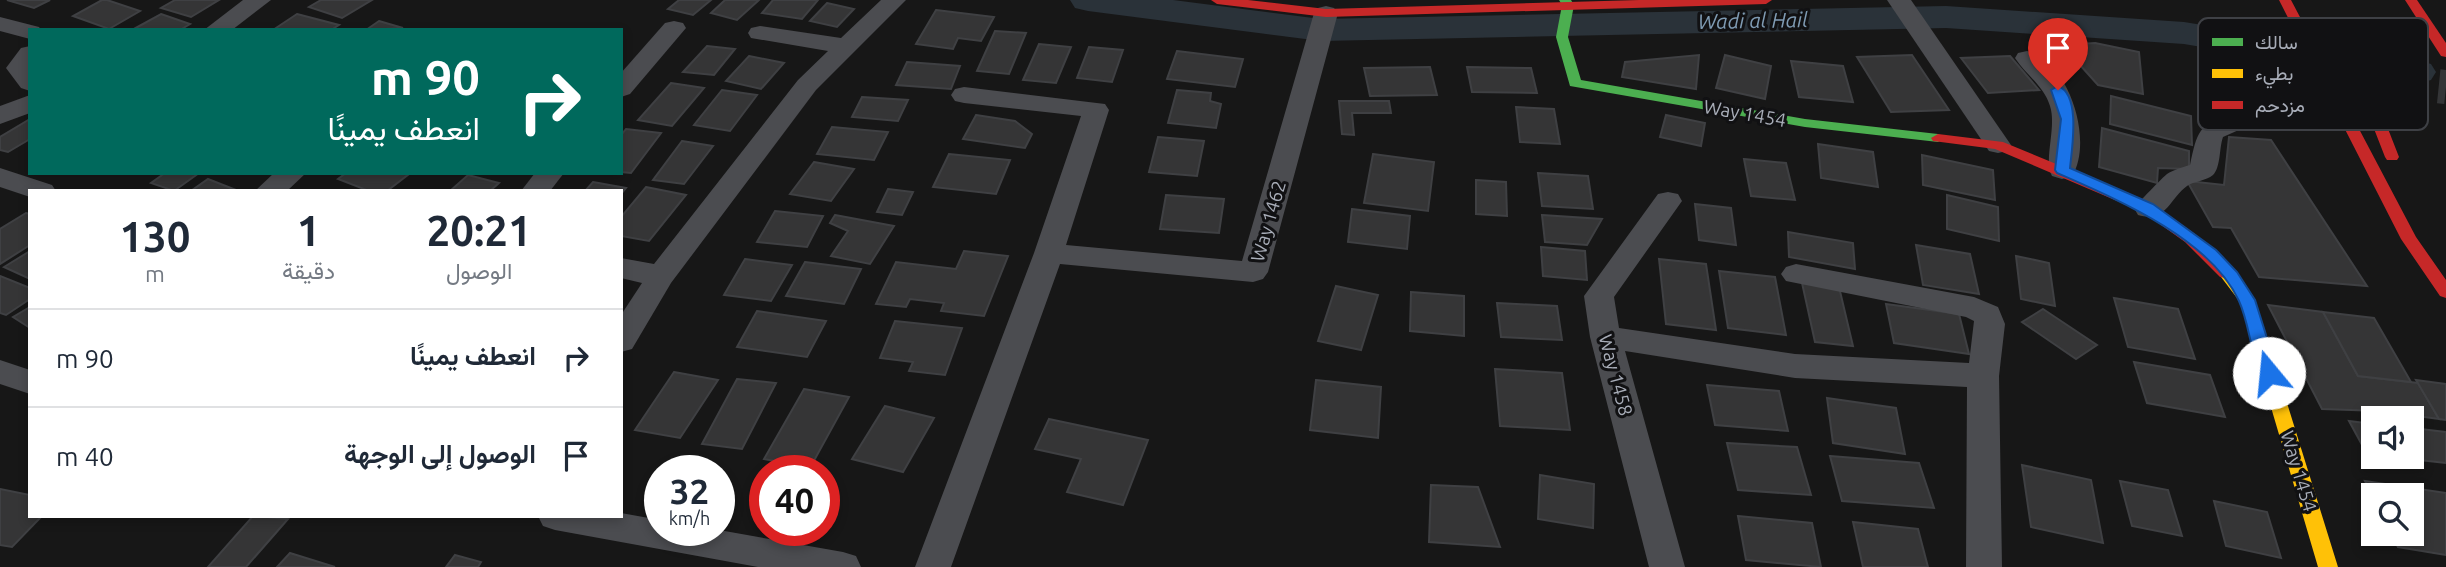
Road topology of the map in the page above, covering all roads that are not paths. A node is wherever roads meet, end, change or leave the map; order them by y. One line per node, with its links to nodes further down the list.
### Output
1 (259, 0): 14 (street)
2 (894, 0): 18 (street)
3 (1217, 0): 9 (main road)
4 (1766, 0): 7 (main road)
5 (1899, 0): 28 (street)
6 (2411, 0): 11 (main road)
7 (1567, 2): 9 (main road); 28 (main road, Way 1454)
8 (2288, 5): 10 (main road)
9 (1326, 13): 40 (street, Way 1462)
10 (2301, 18)
11 (2423, 18)
12 (0, 24): 16 (street)
13 (2428, 25): 19 (main road)
14 (219, 28)
15 (674, 28): 21 (street)
16 (28, 31)
17 (760, 33): 18 (street)
18 (848, 47): 44 (street)
19 (2446, 52)
20 (2027, 58): 29 (street)
21 (623, 87)
22 (964, 95): 40 (street)
23 (28, 104): 24 (street)
24 (0, 116)
25 (2212, 130): 38 (street)
26 (2353, 130): 45 (main road)
27 (2382, 130): 30 (main road)
28 (1998, 145): 29 (main road, Way 1454)
29 (2062, 170): 38 (main road, Way 1454)
30 (2401, 174)
31 (289, 175): 35 (street)
32 (548, 175): 36 (street)
33 (0, 177): 34 (street)
34 (36, 189)
35 (271, 189)
36 (537, 189)
37 (1668, 201): 46 (street, Way 1458)
38 (2148, 208): 54 (main road, Way 1454)
39 (2437, 250): 42 (main road)
40 (1049, 253): 51 (street)
41 (623, 268): 44 (street)
42 (2446, 269)
43 (1796, 274): 48 (street)
44 (661, 276): 47 (street)
45 (2446, 292)
46 (1605, 337): 48 (street); 52 (street, Way 1458)
47 (623, 338)
48 (1983, 376): 53 (street)
49 (566, 518): 50 (street)
50 (843, 567)
51 (933, 567)
52 (1668, 567)
53 (1984, 567)
54 (2328, 567)

